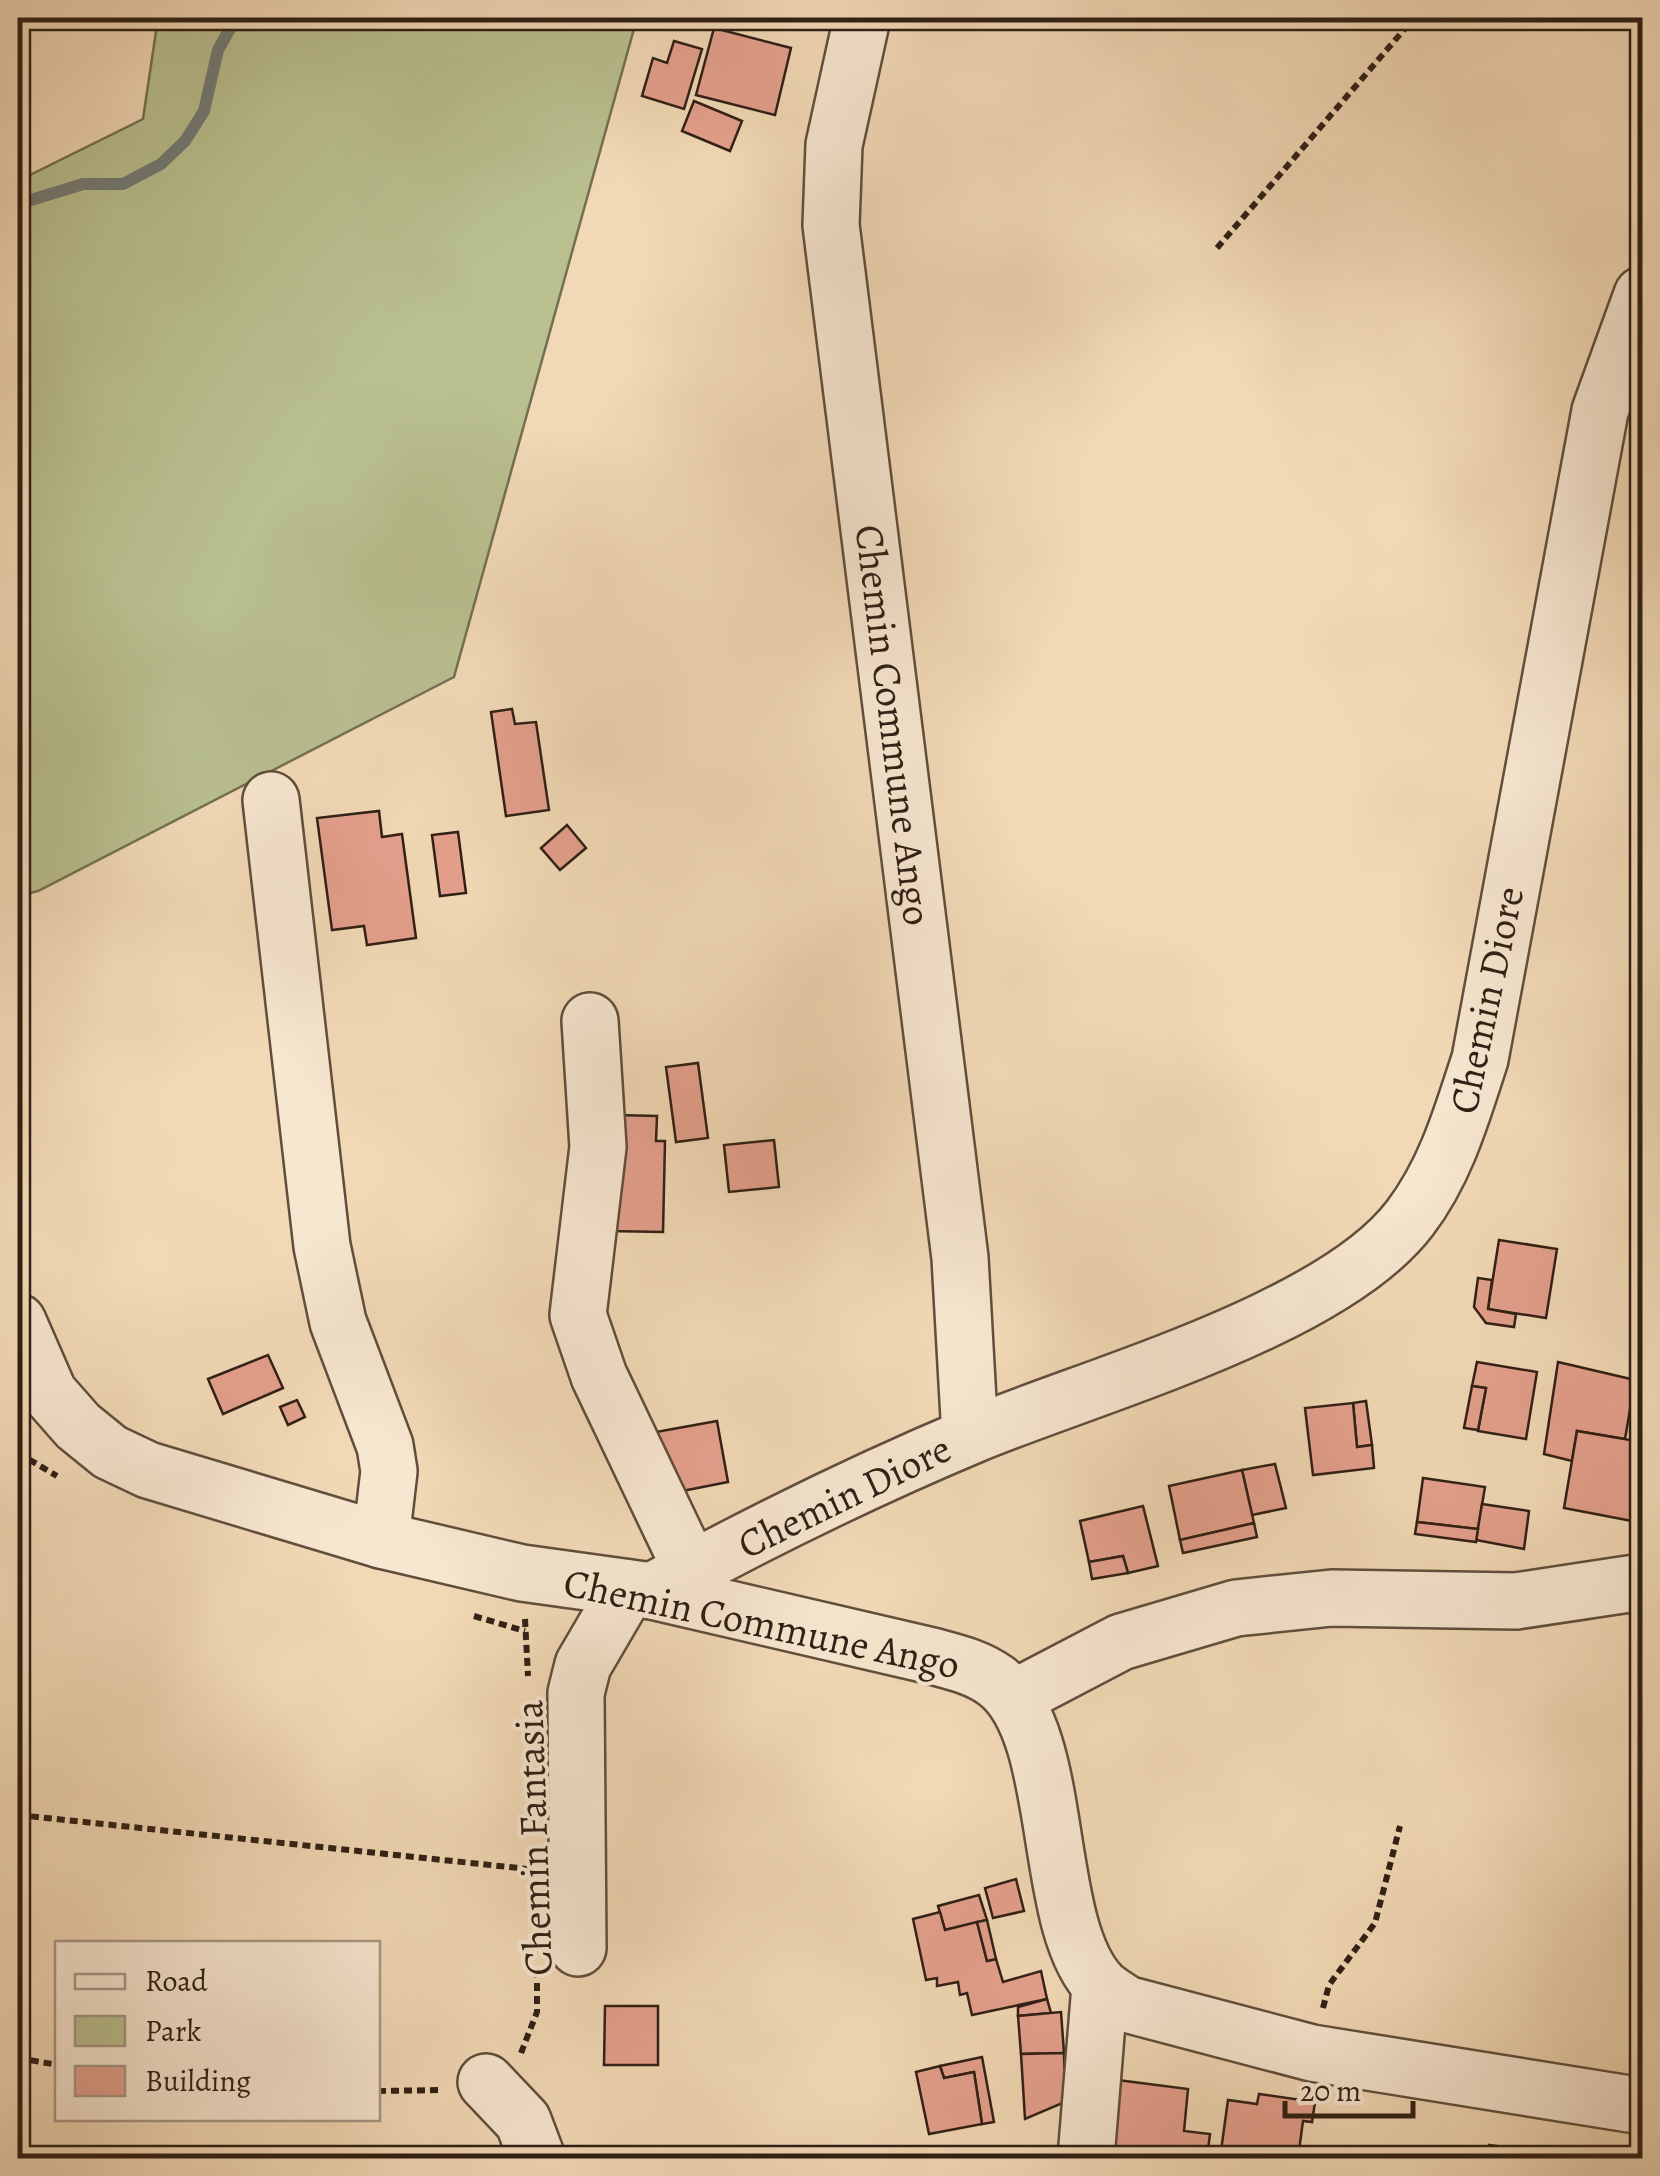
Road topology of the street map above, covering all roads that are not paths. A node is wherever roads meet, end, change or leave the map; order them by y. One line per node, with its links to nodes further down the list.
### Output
1 (862, 18): 6 (street, Chemin Commune Ango)
2 (1642, 295): 6 (street, Chemin Diore)
3 (271, 800): 7 (street)
4 (590, 1021): 9 (street, Chemin Commune Ango)
5 (18, 1322): 7 (street, Chemin Commune Ango)
6 (970, 1436): 9 (street, Chemin Diore)
7 (381, 1540): 9 (street, Chemin Commune Ango)
8 (1642, 1582): 10 (street)
9 (657, 1583): 10 (street, Chemin Commune Ango); 11 (street, Chemin Fantasia)
10 (1014, 1698): 12 (street)
11 (558, 1953)
12 (1100, 1986): 14 (street); 16 (street)
13 (486, 2082): 15 (street)
14 (1642, 2106)
15 (537, 2158)
16 (1086, 2158)

